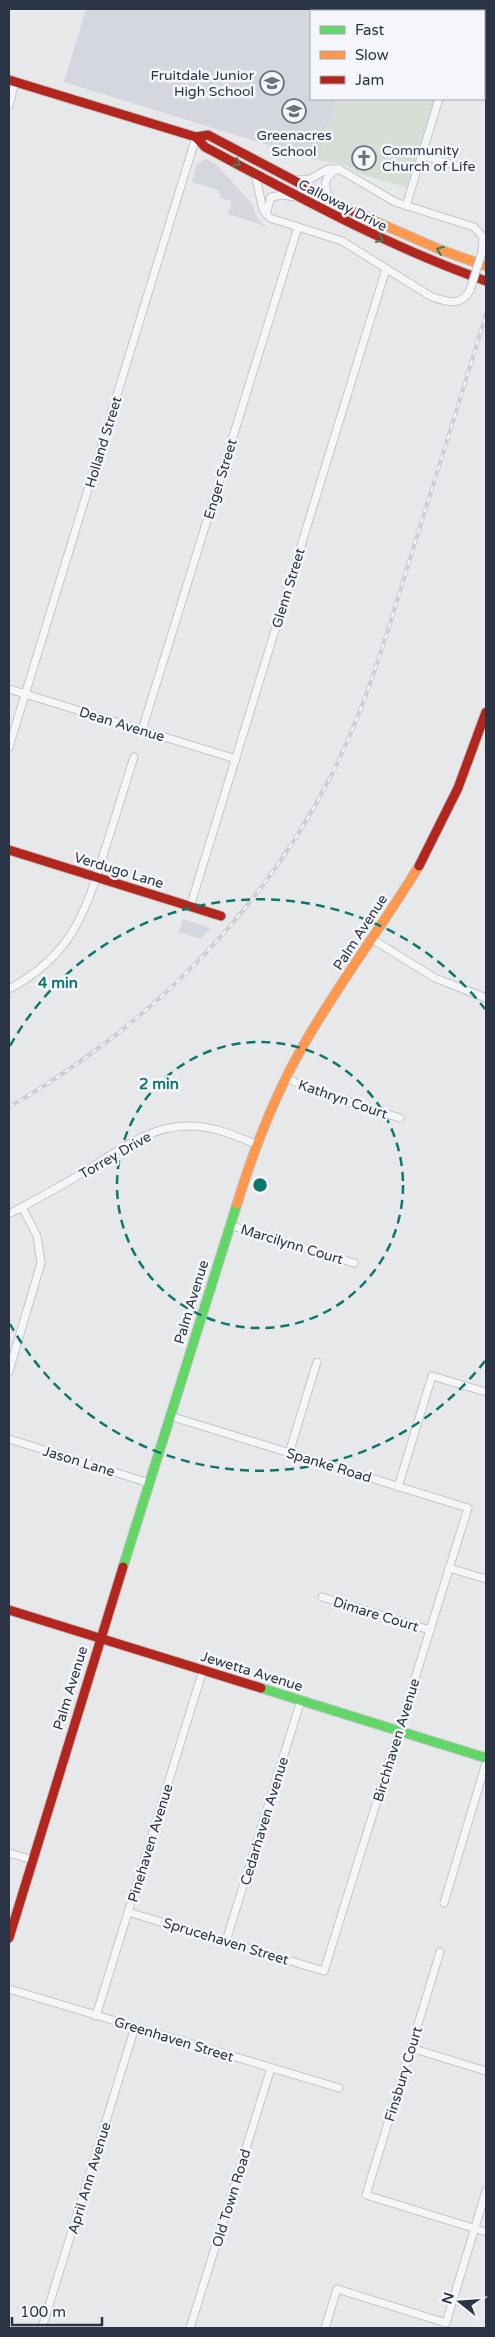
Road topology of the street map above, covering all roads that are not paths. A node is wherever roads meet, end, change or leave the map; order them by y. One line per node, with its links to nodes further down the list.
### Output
1 (12, 81): 3 (street); 4 (street, Calloway Drive)
2 (439, 100): 5 (street)
3 (9, 104)
4 (196, 137): 8 (street, Calloway Drive, one-way to 8); 9 (street, Calloway Drive); 19 (street, Holland Street)
5 (422, 155): 6 (street); 12 (street)
6 (463, 168)
7 (339, 170): 9 (street); 11 (street); 12 (street)
8 (255, 174): 10 (street, Calloway Drive); 13 (street)
9 (297, 180): 11 (street, Calloway Drive)
10 (300, 198): 13 (street); 17 (street, Calloway Drive, one-way to 17)
11 (332, 200): 15 (street, Calloway Drive, one-way to 11)
12 (406, 206): 16 (street, bridge)
13 (266, 214): 14 (street)
14 (298, 227): 16 (street); 21 (street, Enger Street)
15 (486, 266)
16 (386, 269): 24 (street, Glenn Street)
17 (486, 281)
18 (9, 689): 19 (street, Dean Avenue)
19 (25, 694): 21 (street, Dean Avenue); 22 (street, Holland Street)
20 (486, 714): 29 (street, Palm Avenue)
21 (142, 730): 24 (street, Dean Avenue)
22 (9, 746)
23 (134, 757): 26 (street)
24 (236, 759): 27 (street, Glenn Street)
25 (9, 850): 26 (street, Verdugo Lane)
26 (97, 878): 27 (street, Verdugo Lane); 30 (street)
27 (190, 907): 28 (street, Verdugo Lane)
28 (221, 916)
29 (372, 939): 31 (street); 32 (street, Palm Avenue)
30 (9, 989)
31 (486, 998)
32 (286, 1078): 33 (street, Kathryn Court); 34 (street, Palm Avenue)
33 (400, 1118)
34 (256, 1144): 35 (street, Torrey Drive); 37 (street, Palm Avenue)
35 (22, 1207): 36 (street, Torrey Drive); 40 (street)
36 (9, 1214)
37 (229, 1225): 38 (street, Marcilynn Court); 42 (street, Palm Avenue)
38 (354, 1263)
39 (317, 1362): 44 (street)
40 (9, 1371)
41 (486, 1392): 46 (street)
42 (170, 1416): 44 (street, Spanke Road); 45 (street, Palm Avenue)
43 (9, 1439): 45 (street, Jason Lane)
44 (289, 1453): 46 (street, Spanke Road)
45 (149, 1483): 53 (street, Palm Avenue)
46 (398, 1487): 47 (street, Spanke Road)
47 (468, 1508): 48 (street, Birchhaven Avenue)
48 (449, 1568): 49 (street); 52 (street, Birchhaven Avenue)
49 (486, 1579)
50 (322, 1597): 52 (street, Dimare Court)
51 (9, 1610): 53 (street, Jewetta Avenue)
52 (430, 1630): 56 (street, Birchhaven Avenue)
53 (100, 1638): 54 (street, Jewetta Avenue); 60 (street, Palm Avenue)
54 (203, 1670): 55 (street, Jewetta Avenue); 62 (street, Pinehaven Avenue)
55 (301, 1700): 56 (street, Jewetta Avenue); 64 (street, Cedarhaven Avenue)
56 (399, 1731): 57 (street, Jewetta Avenue); 66 (street, Birchhaven Avenue)
57 (486, 1758)
58 (486, 1764): 61 (street)
59 (9, 1853): 60 (street)
60 (33, 1860): 63 (street, Palm Avenue)
61 (444, 1903)
62 (128, 1912): 64 (street, Sprucehaven Street); 68 (street, Pinehaven Avenue)
63 (9, 1938)
64 (226, 1941): 66 (street, Sprucehaven Street)
65 (440, 1952): 70 (street, Finsbury Court)
66 (324, 1971)
67 (9, 1989): 68 (street, Greenhaven Street)
68 (96, 2016): 69 (street, Greenhaven Street)
69 (135, 2027): 71 (street, Greenhaven Street); 77 (street, April Ann Avenue)
70 (411, 2048): 72 (street); 75 (street, Finsbury Court)
71 (271, 2068): 73 (street, Greenhaven Street); 78 (street, Old Town Road)
72 (486, 2071)
73 (339, 2088)
74 (486, 2191): 75 (street)
75 (475, 2229): 76 (street); 79 (street)
76 (486, 2232)
77 (42, 2328)
78 (190, 2328)
79 (325, 2328)

